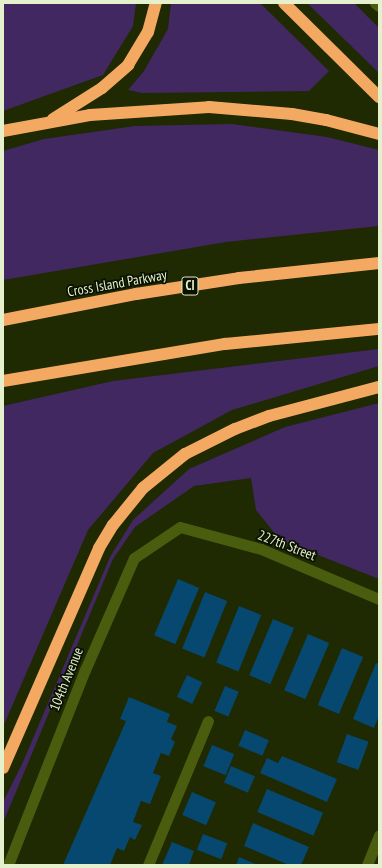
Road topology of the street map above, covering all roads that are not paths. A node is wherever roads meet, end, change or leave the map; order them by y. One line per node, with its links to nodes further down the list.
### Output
1 (156, 3): 6 (highway)
2 (284, 3): 5 (highway)
3 (376, 3): 4 (street)
4 (379, 6)
5 (379, 97)
6 (50, 121): 7 (highway); 8 (highway)
7 (3, 131)
8 (379, 134)
9 (379, 263): 10 (highway, Cross Island Parkway / CI)
10 (3, 320)
11 (379, 329): 12 (highway)
12 (3, 381)
13 (379, 387): 17 (highway)
14 (180, 527): 15 (street, 227th Street); 19 (street, 104th Avenue)
15 (379, 599)
16 (208, 721): 20 (street)
17 (3, 768)
18 (379, 835): 21 (street)
19 (8, 865)
20 (148, 865)
21 (367, 865)

